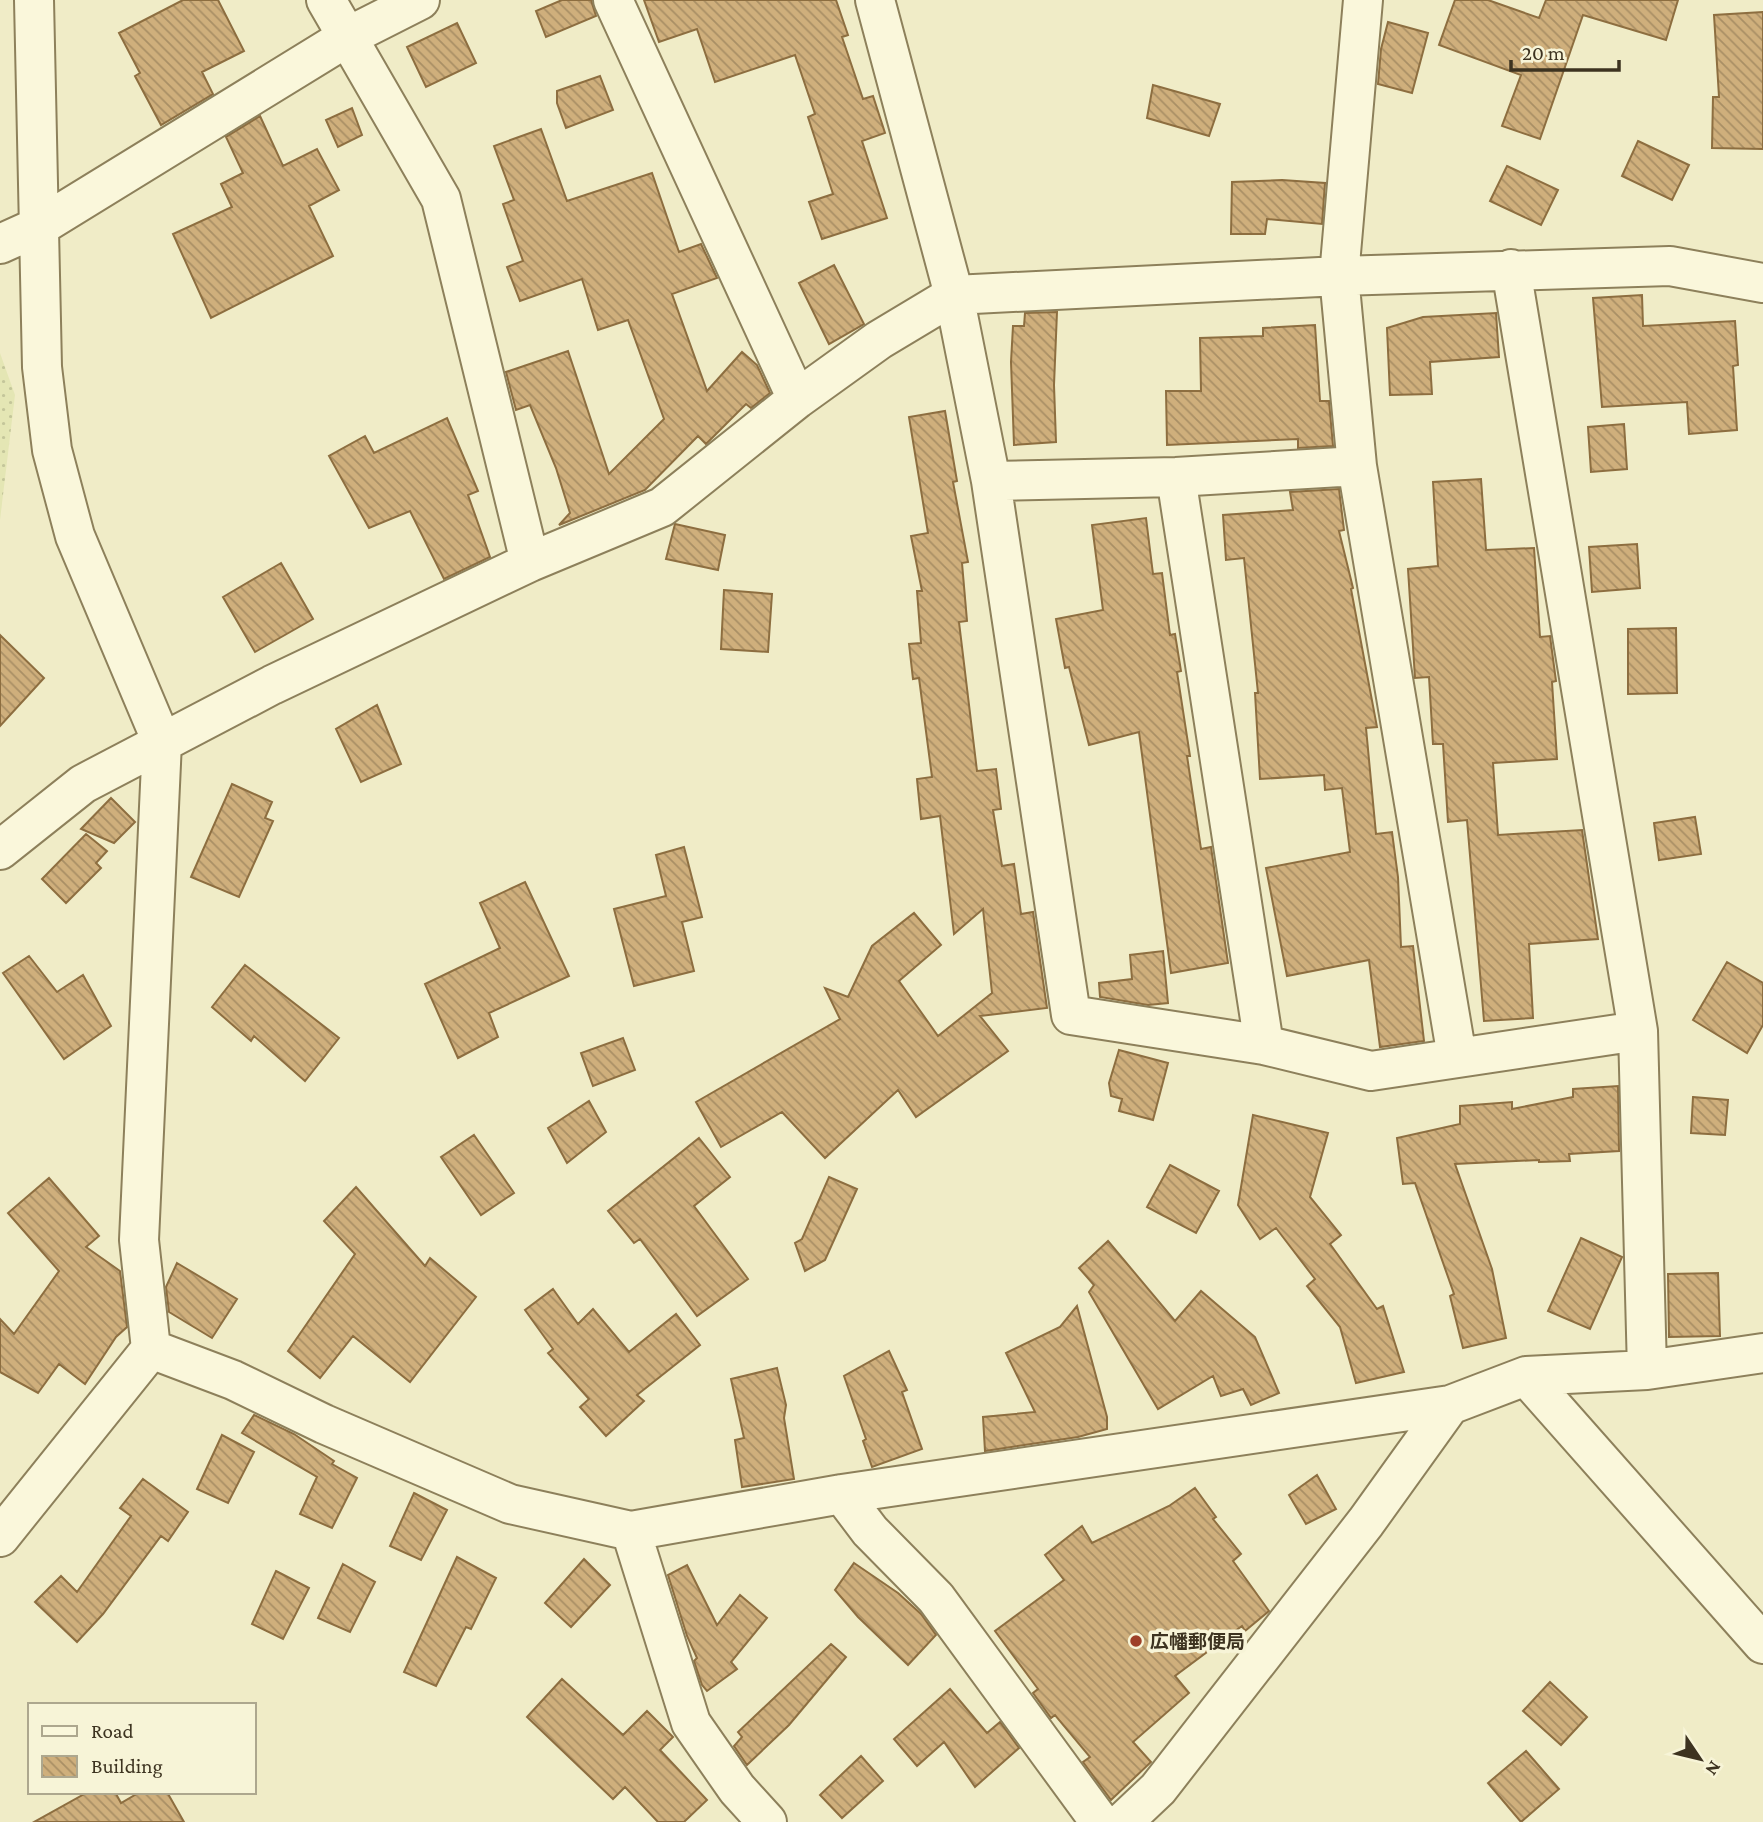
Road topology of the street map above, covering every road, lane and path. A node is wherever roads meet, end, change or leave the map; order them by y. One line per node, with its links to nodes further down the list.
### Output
1 (34, 0): 8 (street)
2 (326, 0): 7 (street)
3 (420, 0): 7 (street)
4 (613, 0): 14 (street)
5 (1363, 0): 11 (street)
6 (882, 1): 13 (street)
7 (349, 36): 8 (street); 18 (street)
8 (40, 226): 9 (street); 19 (street)
9 (0, 244)
10 (1511, 269): 11 (street); 12 (street); 21 (street)
11 (1339, 276): 13 (street); 15 (street)
12 (1763, 283)
13 (954, 295): 14 (street); 17 (street)
14 (797, 399): 18 (street)
15 (1357, 466): 16 (street); 23 (street)
16 (1176, 477): 17 (street); 22 (street)
17 (991, 481): 22 (street)
18 (530, 562): 19 (street)
19 (162, 742): 20 (street); 24 (street)
20 (0, 850)
21 (1638, 1031): 23 (street); 26 (street)
22 (1264, 1045): 23 (street)
23 (1457, 1057)
24 (151, 1349): 30 (street); 31 (street)
25 (1763, 1353): 26 (street)
26 (1647, 1370): 27 (street)
27 (1526, 1376): 28 (street); 32 (street)
28 (1450, 1405): 29 (street); 35 (street)
29 (842, 1494): 30 (street); 34 (street)
30 (631, 1531): 33 (street)
31 (0, 1537)
32 (1763, 1644)
33 (767, 1822)
34 (1100, 1822)
35 (1123, 1822)

